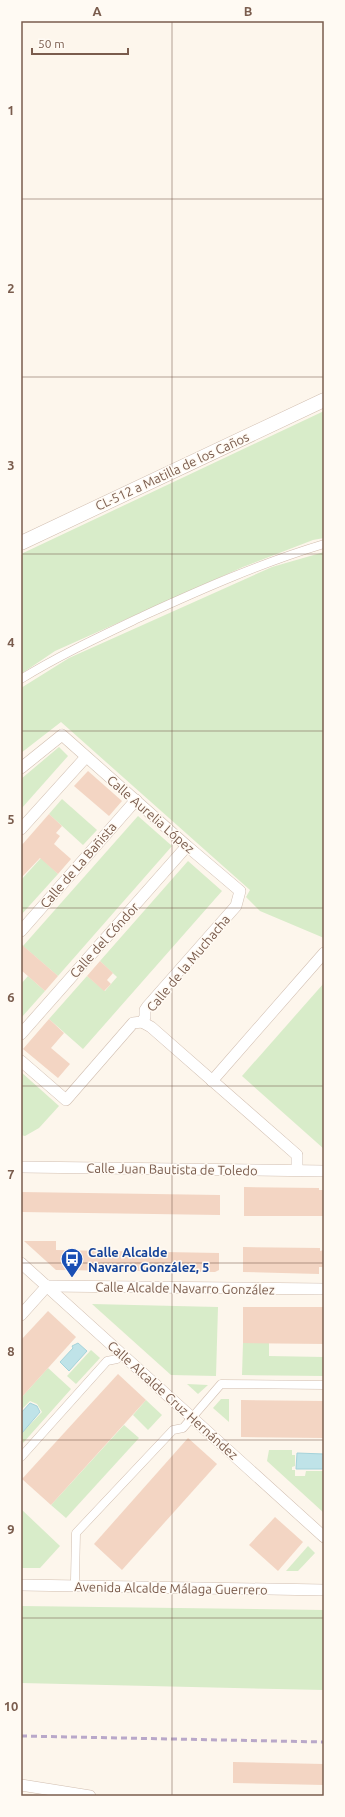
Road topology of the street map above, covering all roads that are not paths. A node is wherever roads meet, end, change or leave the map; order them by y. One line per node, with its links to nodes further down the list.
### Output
1 (324, 400): 2 (street, CL-512 a Matilla de los Caños)
2 (21, 543)
3 (324, 544): 4 (street)
4 (21, 679)
5 (86, 757): 6 (street, Calle Aurelia López); 7 (street, Calle Aurelia López); 8 (street)
6 (21, 768)
7 (136, 800): 9 (street, Calle Aurelia López); 11 (street, Calle de La Bañista)
8 (21, 828)
9 (187, 846): 10 (street, Calle Aurelia López); 14 (street, Calle del Cóndor)
10 (240, 891): 13 (street, Calle de la Muchacha)
11 (21, 931)
12 (324, 954): 16 (street)
13 (142, 1022): 15 (street, Calle de la Muchacha); 16 (street)
14 (21, 1034)
15 (21, 1061)
16 (212, 1081): 18 (street)
17 (21, 1166): 18 (street, Calle Juan Bautista de Toledo)
18 (297, 1170): 19 (street, Calle Juan Bautista de Toledo)
19 (324, 1171)
20 (21, 1263): 21 (street, Calle Alcalde Cruz Hernández)
21 (47, 1286): 22 (street, Calle Alcalde Navarro González); 23 (street); 24 (street, Calle Alcalde Cruz Hernández)
22 (324, 1289)
23 (21, 1315)
24 (121, 1354): 26 (street, Calle Alcalde Cruz Hernández); 27 (street)
25 (324, 1385): 26 (street)
26 (192, 1418): 28 (street, Calle Alcalde Cruz Hernández); 29 (street)
27 (21, 1457)
28 (324, 1537)
29 (75, 1580)
30 (21, 1585): 31 (street, Avenida Alcalde Málaga Guerrero)
31 (323, 1591)
32 (21, 1785): 33 (street)
33 (90, 1796)

